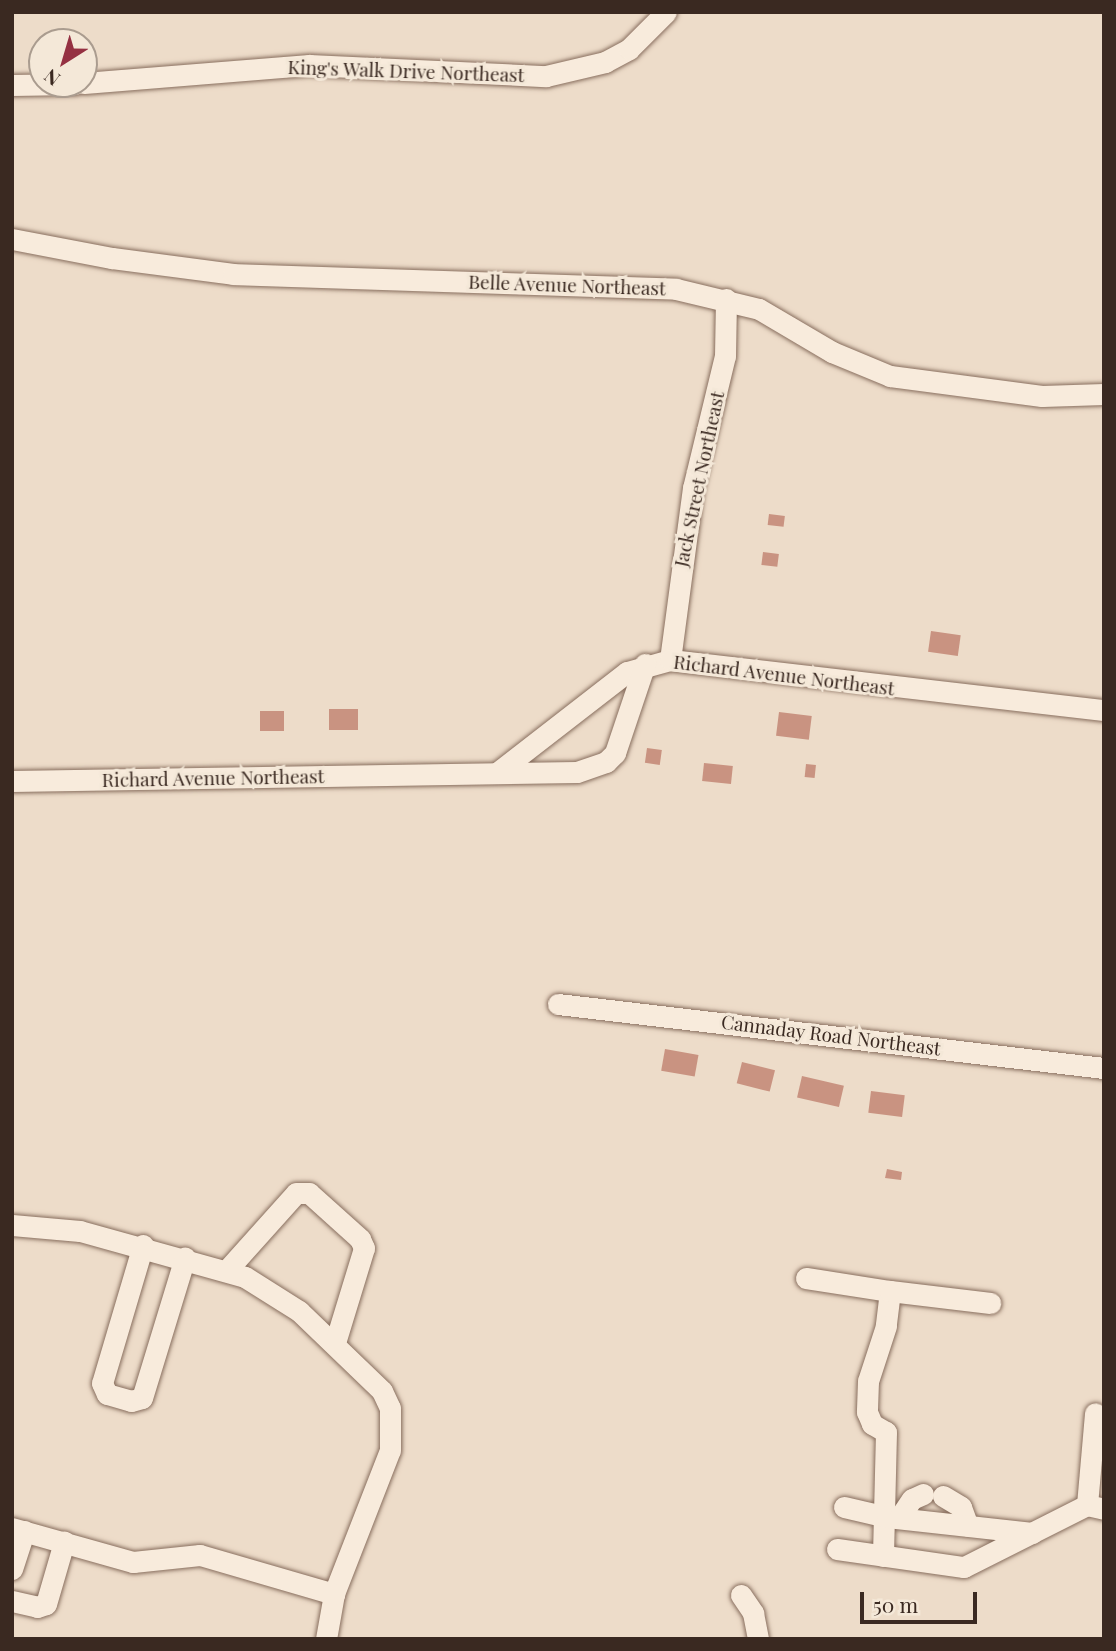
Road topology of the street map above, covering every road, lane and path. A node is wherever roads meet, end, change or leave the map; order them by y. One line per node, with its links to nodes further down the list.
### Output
1 (666, 12): 2 (street, King's Walk Drive Northeast)
2 (98, 82)
3 (12, 239): 4 (street, Belle Avenue Northeast)
4 (726, 299): 5 (street, Belle Avenue Northeast); 6 (street, Jack Street Northeast)
5 (1104, 394)
6 (670, 660): 7 (street, Richard Avenue Northeast); 8 (street, Richard Avenue Northeast)
7 (645, 664): 9 (street, Richard Avenue Northeast); 9 (street, Richard Avenue Northeast)
8 (1104, 710)
9 (498, 772): 10 (street, Richard Avenue Northeast)
10 (12, 781)
11 (558, 1004): 12 (street, Cannaday Road Northeast)
12 (1104, 1068)
13 (12, 1225): 14 (street)
14 (143, 1245): 15 (street); 15 (street)
15 (185, 1257): 16 (street)
16 (227, 1270): 20 (street); 20 (street)
17 (806, 1278): 18 (street)
18 (890, 1291): 19 (street); 24 (street)
19 (990, 1303)
20 (335, 1343): 32 (street)
21 (1095, 1413): 23 (street)
22 (845, 1507): 24 (street)
23 (1095, 1507): 27 (street)
24 (893, 1518): 25 (street); 25 (street); 30 (street)
25 (968, 1526): 27 (street)
26 (18, 1529): 28 (street); 31 (street)
27 (1032, 1533): 30 (street)
28 (64, 1542): 32 (street); 34 (street)
29 (837, 1549): 30 (street)
30 (883, 1556)
31 (12, 1569)
32 (334, 1594): 35 (street)
33 (741, 1595): 36 (street)
34 (12, 1601)
35 (326, 1639)
36 (758, 1639)

